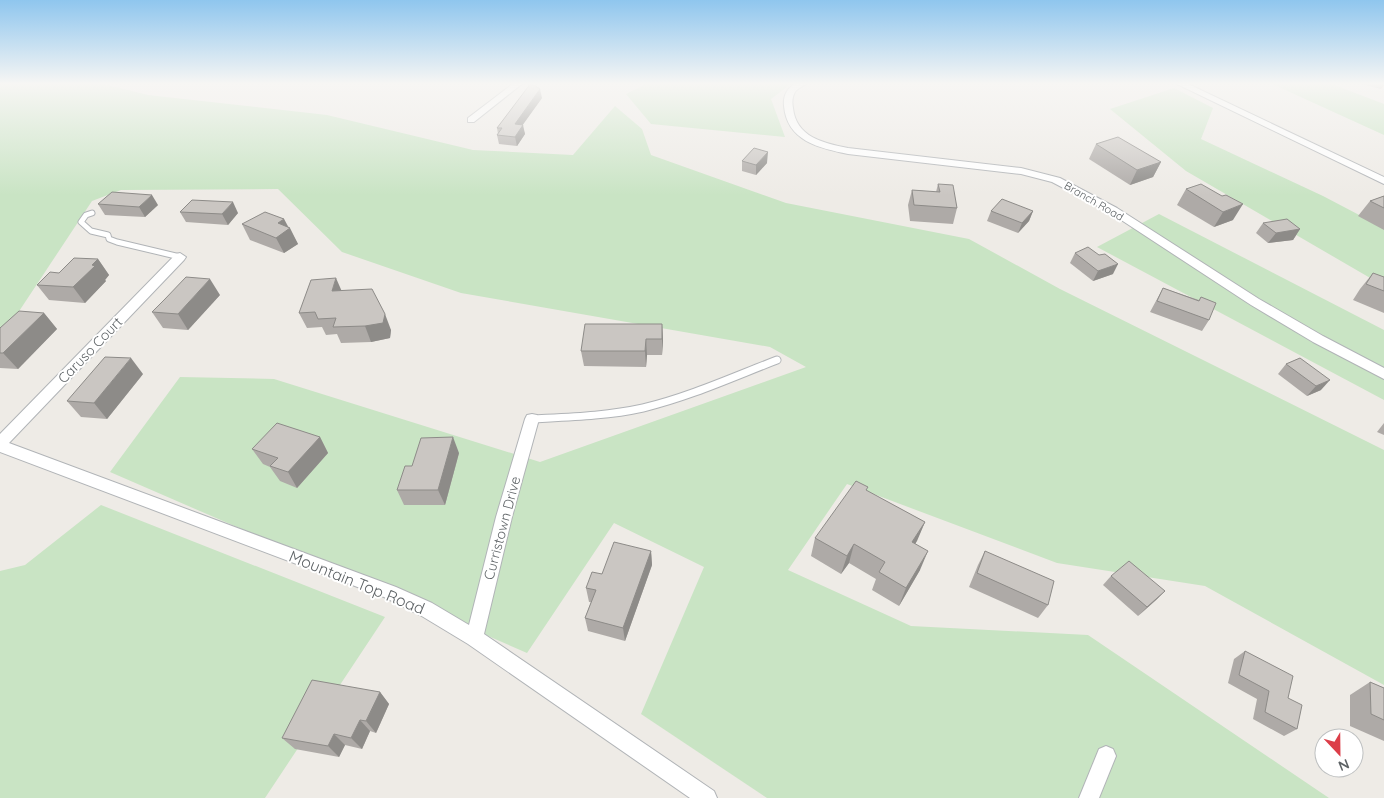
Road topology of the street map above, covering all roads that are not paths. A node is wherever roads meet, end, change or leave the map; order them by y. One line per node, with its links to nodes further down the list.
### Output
1 (790, 120): 7 (street, Branch Road)
2 (1257, 120): 3 (street)
3 (1384, 181)
4 (92, 213): 5 (lane)
5 (180, 257): 9 (street, Caruso Court)
6 (777, 360): 8 (lane)
7 (1384, 374)
8 (532, 419): 10 (street, Curristown Drive)
9 (0, 444): 10 (street, Mountain Top Road)
10 (474, 638): 12 (street, Mountain Top Road)
11 (1106, 756): 13 (street)
12 (707, 798)
13 (1089, 798)

